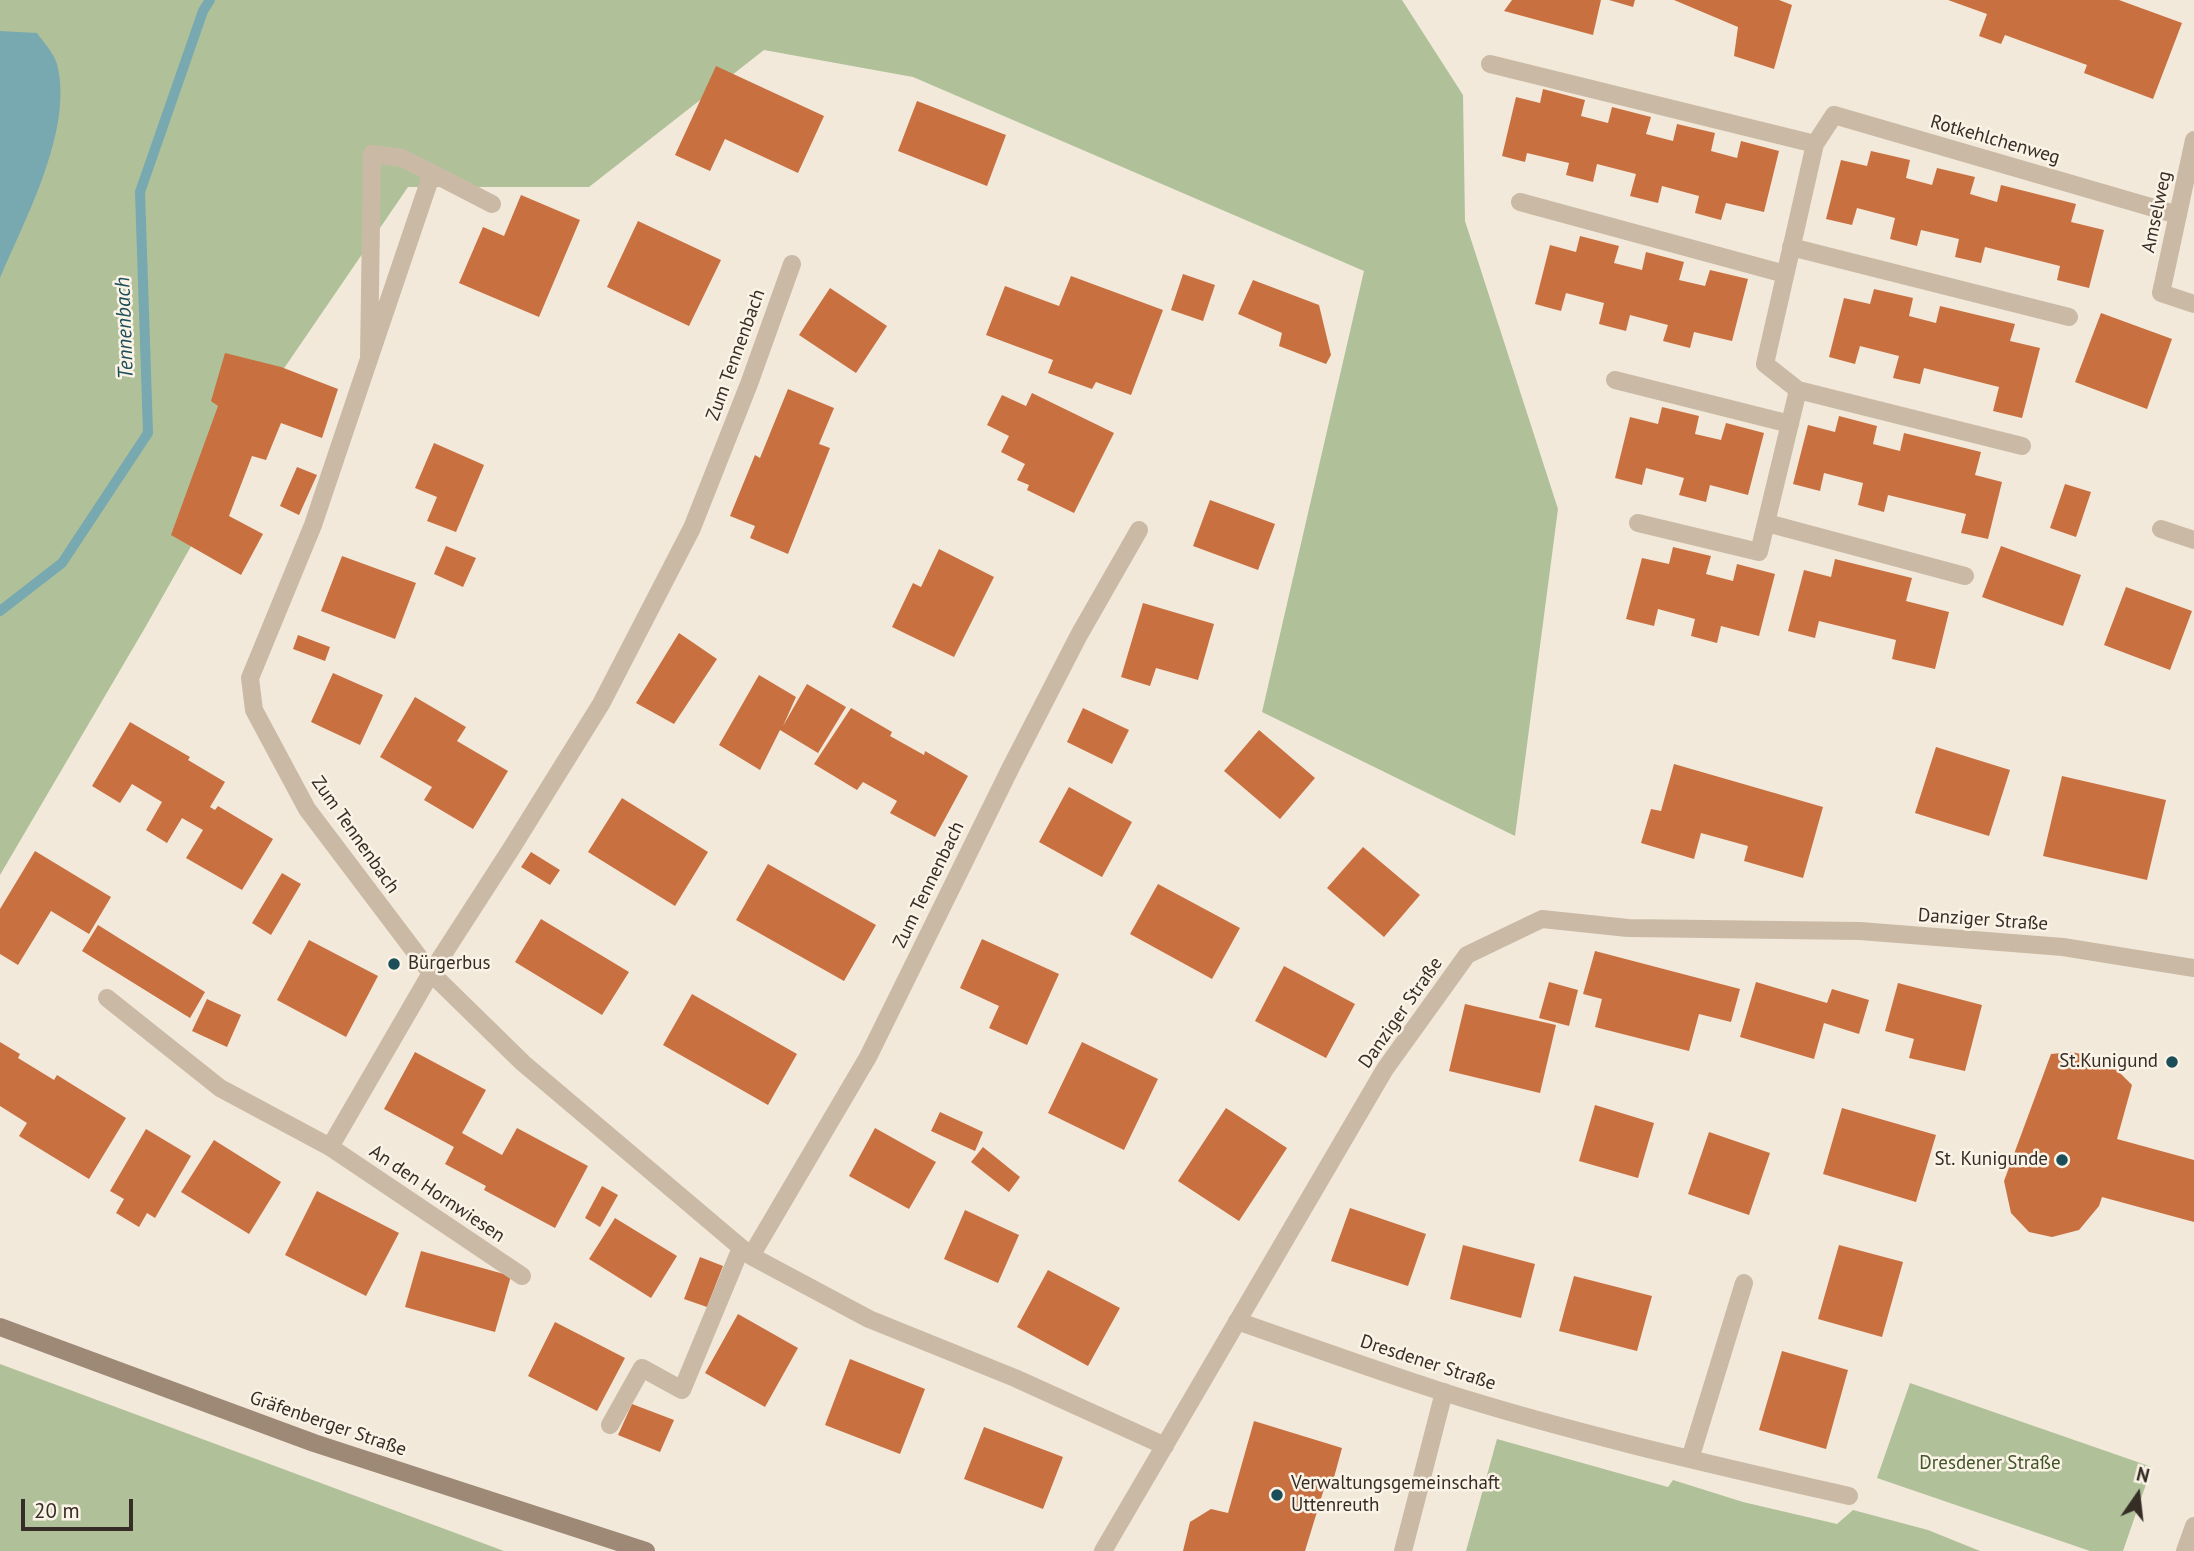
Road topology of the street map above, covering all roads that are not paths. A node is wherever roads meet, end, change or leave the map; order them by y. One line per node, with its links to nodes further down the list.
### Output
1 (1490, 64): 3 (street)
2 (2194, 140): 7 (street, Amselweg)
3 (1815, 144): 7 (street, Rotkehlchenweg); 8 (street, Rotkehlchenweg)
4 (432, 173): 6 (street); 13 (street, Zum Tennenbach); 13 (street, Zum Tennenbach)
5 (1520, 202): 10 (street)
6 (492, 204)
7 (2178, 215): 11 (street, Amselweg)
8 (1791, 247): 10 (street, Rotkehlchenweg); 12 (street)
9 (792, 264): 25 (street, Zum Tennenbach)
10 (1786, 274): 15 (street, Rotkehlchenweg)
11 (2194, 304)
12 (2068, 317)
13 (369, 359): 25 (street, Zum Tennenbach)
14 (1615, 380): 16 (street)
15 (1798, 390): 16 (street); 17 (street, Rotkehlchenweg)
16 (1790, 425): 19 (street)
17 (2022, 446)
18 (1638, 523): 19 (street)
19 (1767, 523): 23 (street)
20 (2161, 528): 22 (street)
21 (1139, 530): 28 (street, Zum Tennenbach)
22 (2194, 540)
23 (1965, 576)
24 (2194, 968): 31 (street, Danziger Straße)
25 (430, 972): 27 (street); 28 (street, Zum Tennenbach)
26 (107, 998): 27 (street, An den Hornwiesen)
27 (330, 1147): 29 (street, An den Hornwiesen)
28 (746, 1252): 34 (street); 35 (street, Zum Tennenbach)
29 (522, 1276)
30 (1744, 1283): 36 (street)
31 (1237, 1321): 33 (street, Dresdener Straße); 35 (street, Danziger Straße)
32 (0, 1327): 39 (main road, Gräfenberger Straße)
33 (1444, 1392): 36 (street, Dresdener Straße); 41 (street)
34 (610, 1425)
35 (1164, 1447): 40 (street, Danziger Straße)
36 (1690, 1459): 37 (street, Dresdener Straße)
37 (1849, 1496)
38 (2194, 1525): 42 (street)
39 (646, 1551)
40 (1103, 1551)
41 (1403, 1551)
42 (2185, 1551)

